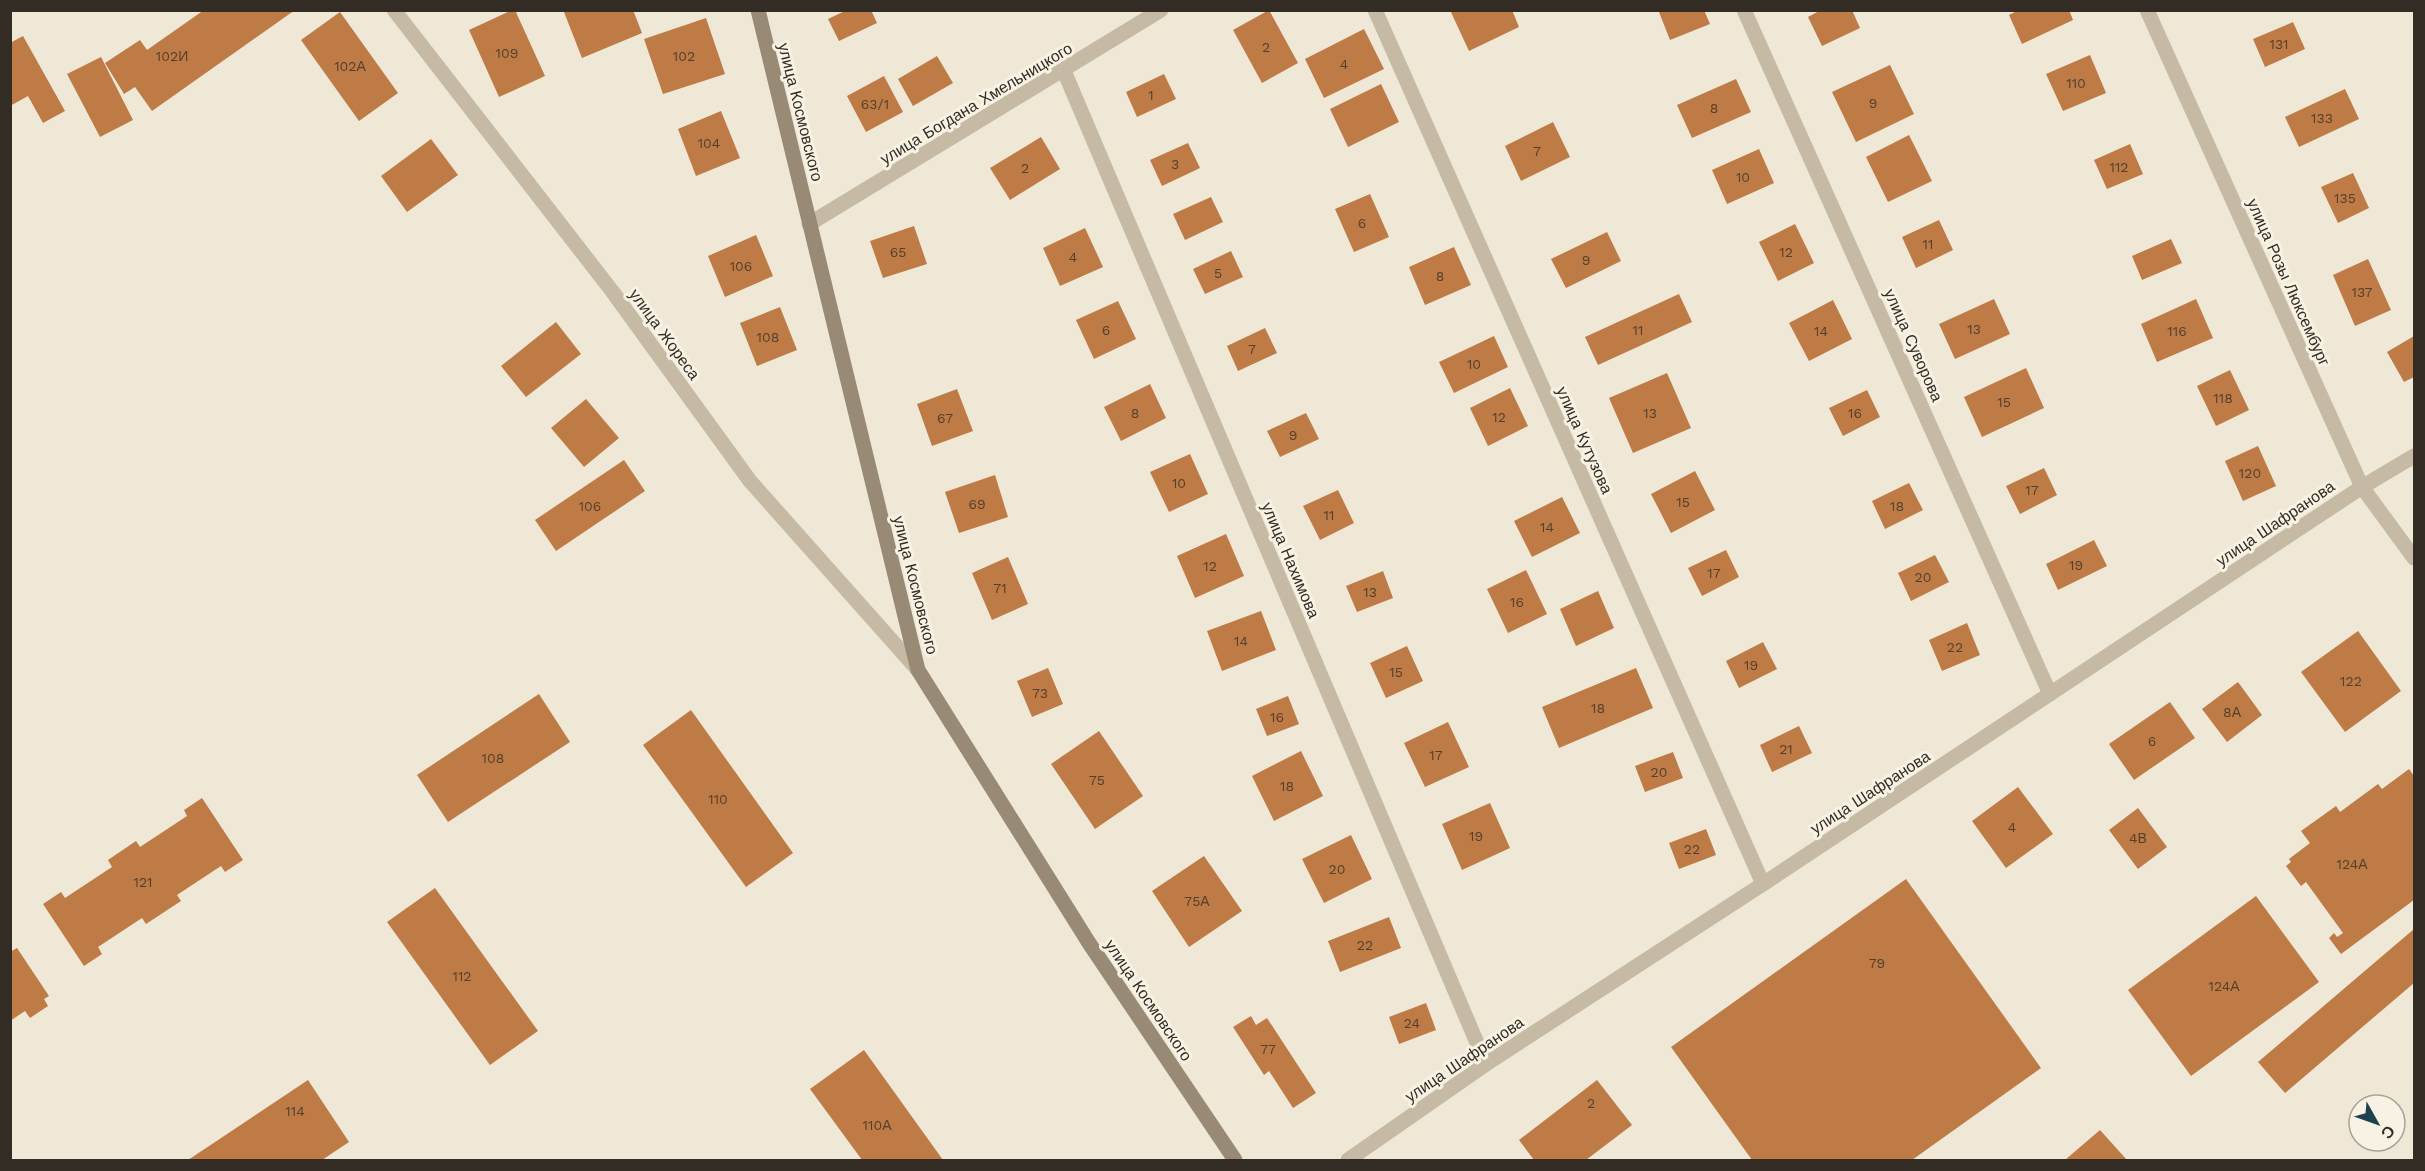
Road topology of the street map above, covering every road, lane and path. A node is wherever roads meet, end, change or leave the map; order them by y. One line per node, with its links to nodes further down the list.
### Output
1 (394, 10): 12 (street, улица Жореса)
2 (758, 10): 8 (main road, улица Космовского)
3 (1161, 10): 7 (street, улица Богдана Хмельницкого)
4 (1375, 10): 14 (street, улица Кутузова)
5 (1744, 10): 13 (street, улица Суворова)
6 (2147, 10): 10 (street, улица Розы Люксембург)
7 (1064, 71): 8 (street, улица Богдана Хмельницкого); 15 (street, улица Нахимова)
8 (809, 224): 12 (main road, улица Космовского)
9 (2415, 456): 10 (street, улица Шафранова)
10 (2362, 487): 11 (street, улица Розы Люксембург); 13 (street, улица Шафранова)
11 (2415, 558)
12 (918, 670): 16 (main road, улица Космовского)
13 (2050, 694): 14 (street, улица Шафранова)
14 (1763, 884): 15 (street, улица Шафранова)
15 (1486, 1064): 17 (street, улица Шафранова)
16 (1235, 1161)
17 (1348, 1161)

